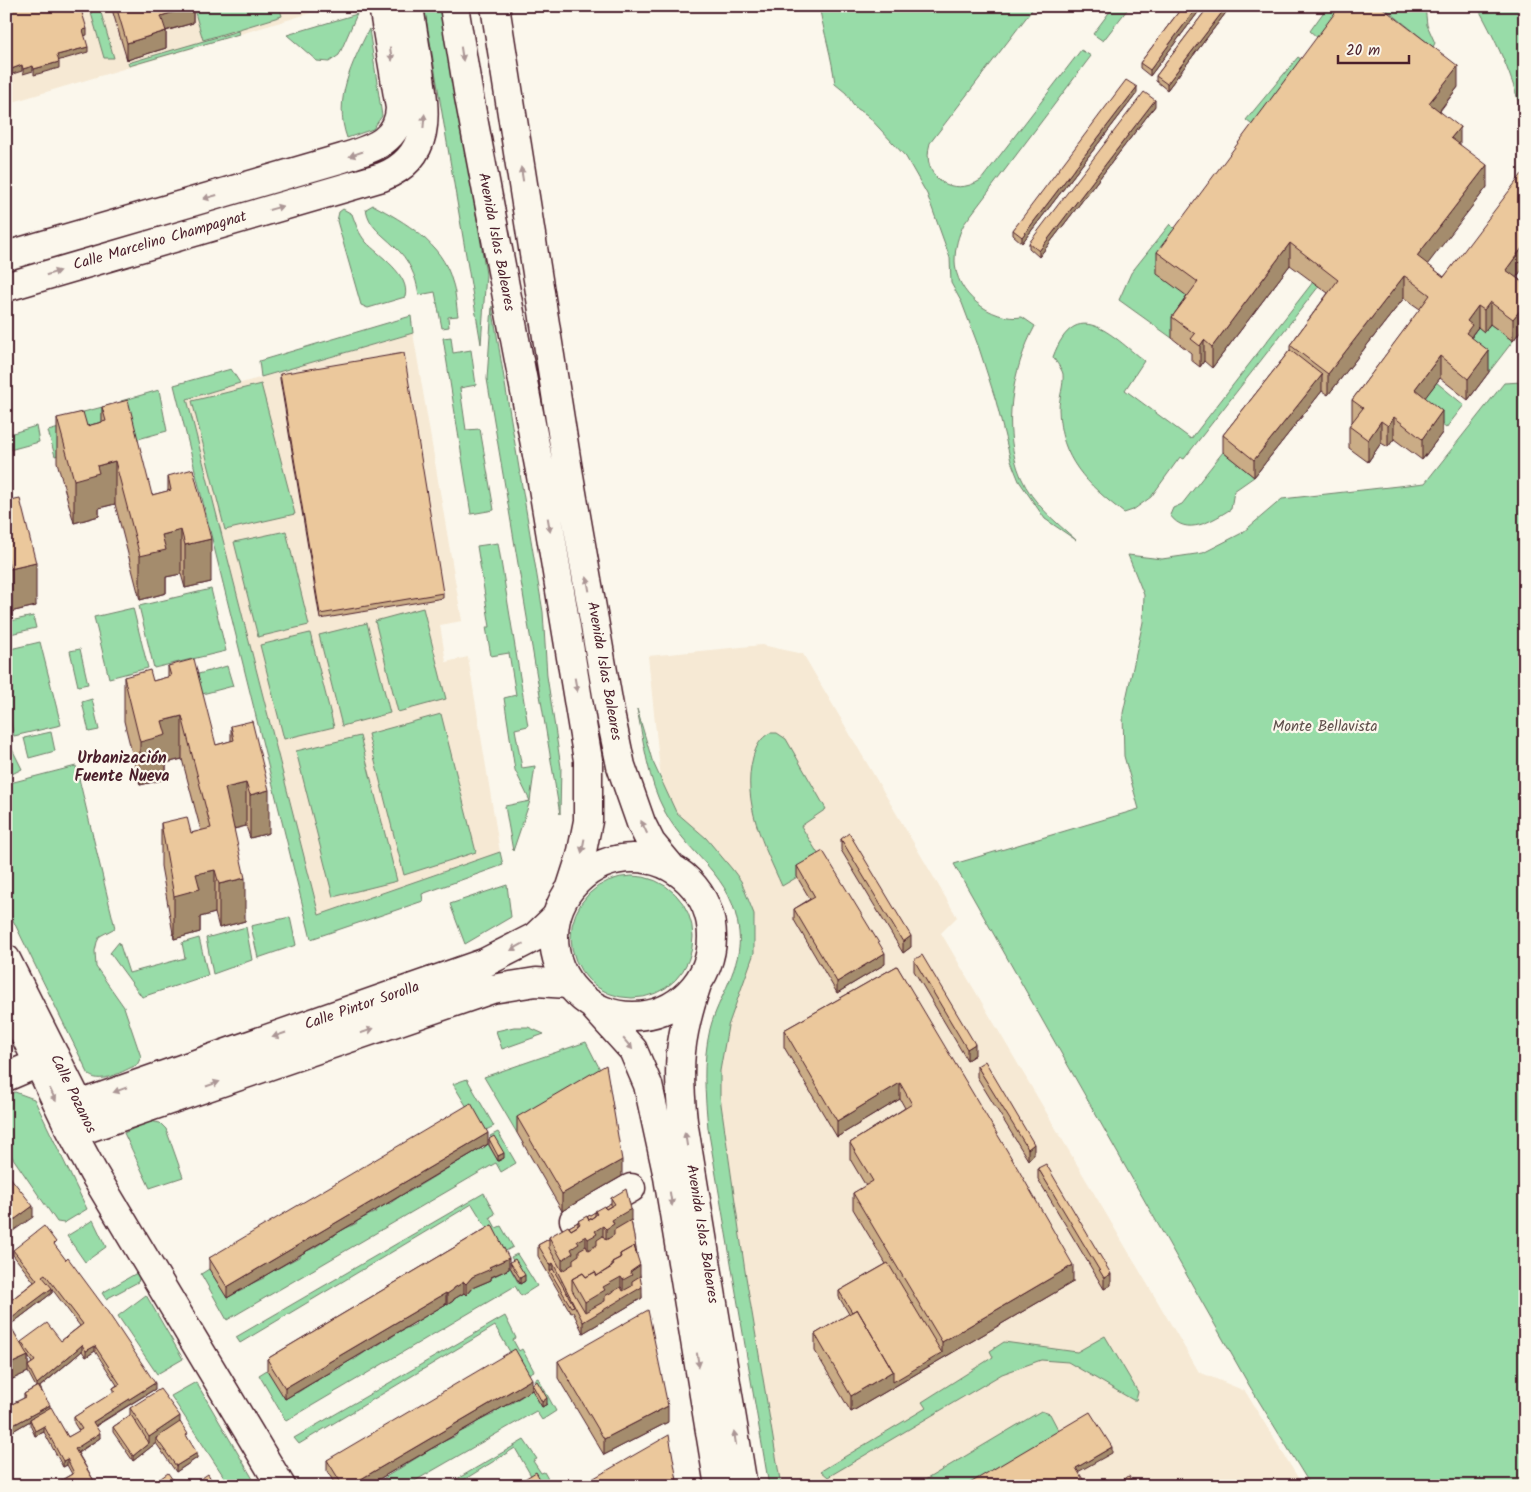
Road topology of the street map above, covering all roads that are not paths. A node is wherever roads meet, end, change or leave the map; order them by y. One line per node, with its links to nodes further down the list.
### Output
1 (383, 6): 7 (main road, Calle Marcelino Champagnat, one-way to 7)
2 (409, 6): 8 (main road, Calle Marcelino Champagnat, one-way to 2)
3 (454, 6): 12 (main road, Avenida Islas Baleares, one-way to 12)
4 (473, 6): 6 (main road, Avenida Islas Baleares)
5 (495, 6): 11 (main road, Avenida Islas Baleares, one-way to 5)
6 (493, 129): 11 (main road, Avenida Islas Baleares); 12 (main road, Avenida Islas Baleares)
7 (308, 168): 8 (main road); 9 (main road, Calle Marcelino Champagnat, one-way to 9)
8 (315, 197): 10 (main road, Calle Marcelino Champagnat, one-way to 8)
9 (6, 256)
10 (6, 287)
11 (567, 464): 13 (main road, Avenida Islas Baleares, one-way to 11)
12 (541, 476): 14 (main road, Avenida Islas Baleares, one-way to 14)
13 (671, 867): 14 (main road); 18 (main road)
14 (571, 887): 15 (main road)
15 (556, 918): 17 (main road); 23 (main road, Calle Pintor Sorolla, one-way to 23)
16 (6, 959): 21 (main road, Calle Pozanos)
17 (568, 984): 20 (main road); 23 (main road, Calle Pintor Sorolla, one-way to 17)
18 (697, 984): 20 (main road); 29 (main road, Avenida Islas Baleares, one-way to 18)
19 (6, 996): 21 (main road, Calle Pozanos)
20 (595, 1008): 28 (main road, Avenida Islas Baleares, one-way to 28)
21 (46, 1060): 22 (main road); 24 (main road, Calle Pozanos)
22 (6, 1077)
23 (163, 1088): 24 (main road, Calle Pintor Sorolla)
24 (80, 1119): 27 (main road, Calle Pozanos)
25 (631, 1188): 26 (main road)
26 (574, 1220)
27 (281, 1486)
28 (719, 1486)
29 (743, 1486)

